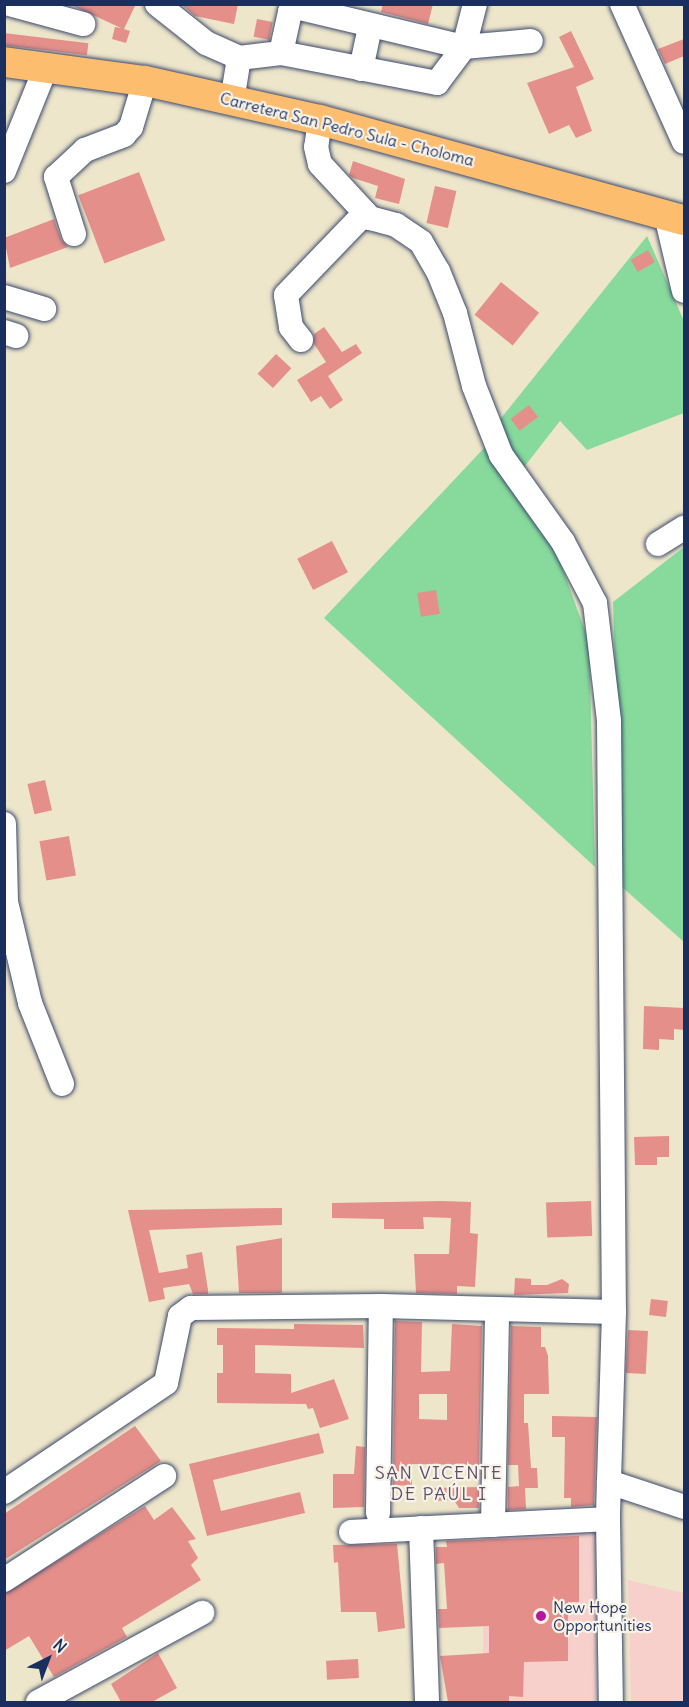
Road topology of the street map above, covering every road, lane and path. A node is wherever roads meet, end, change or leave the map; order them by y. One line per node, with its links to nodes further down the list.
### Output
1 (9, 4): 6 (street)
2 (157, 4): 11 (street)
3 (476, 4): 9 (street)
4 (622, 4): 18 (street)
5 (289, 6): 7 (street); 10 (street)
6 (83, 24)
7 (370, 27): 9 (street); 14 (street)
8 (531, 41): 9 (street)
9 (464, 47): 14 (street)
10 (281, 54): 11 (street); 14 (street)
11 (239, 58): 16 (street)
12 (4, 62): 13 (main road, Carretera San Pedro Sula - Choloma)
13 (46, 67): 15 (main road, Carretera San Pedro Sula - Choloma); 19 (street)
14 (361, 69)
15 (145, 81): 16 (main road, Carretera San Pedro Sula - Choloma); 22 (street)
16 (232, 101): 17 (main road, Carretera San Pedro Sula - Choloma)
17 (320, 120): 20 (street); 21 (main road, Carretera San Pedro Sula - Choloma)
18 (684, 142)
19 (4, 171)
20 (365, 213): 26 (street); 33 (street)
21 (675, 217): 23 (street)
22 (75, 234)
23 (684, 291)
24 (4, 297): 25 (street)
25 (44, 309)
26 (301, 340)
27 (684, 528): 28 (street)
28 (658, 544)
29 (4, 824): 30 (street)
30 (63, 1084)
31 (381, 1306): 32 (street); 36 (street); 38 (street)
32 (497, 1309): 33 (street); 40 (street)
33 (614, 1312): 35 (street)
34 (164, 1476): 43 (street)
35 (609, 1482): 37 (street); 39 (street)
36 (4, 1492)
37 (684, 1507)
38 (378, 1513)
39 (608, 1519): 40 (street); 47 (street)
40 (493, 1525): 41 (street)
41 (421, 1528): 42 (street); 46 (street)
42 (351, 1532)
43 (4, 1580)
44 (202, 1613): 45 (street)
45 (38, 1702)
46 (426, 1702)
47 (611, 1702)

